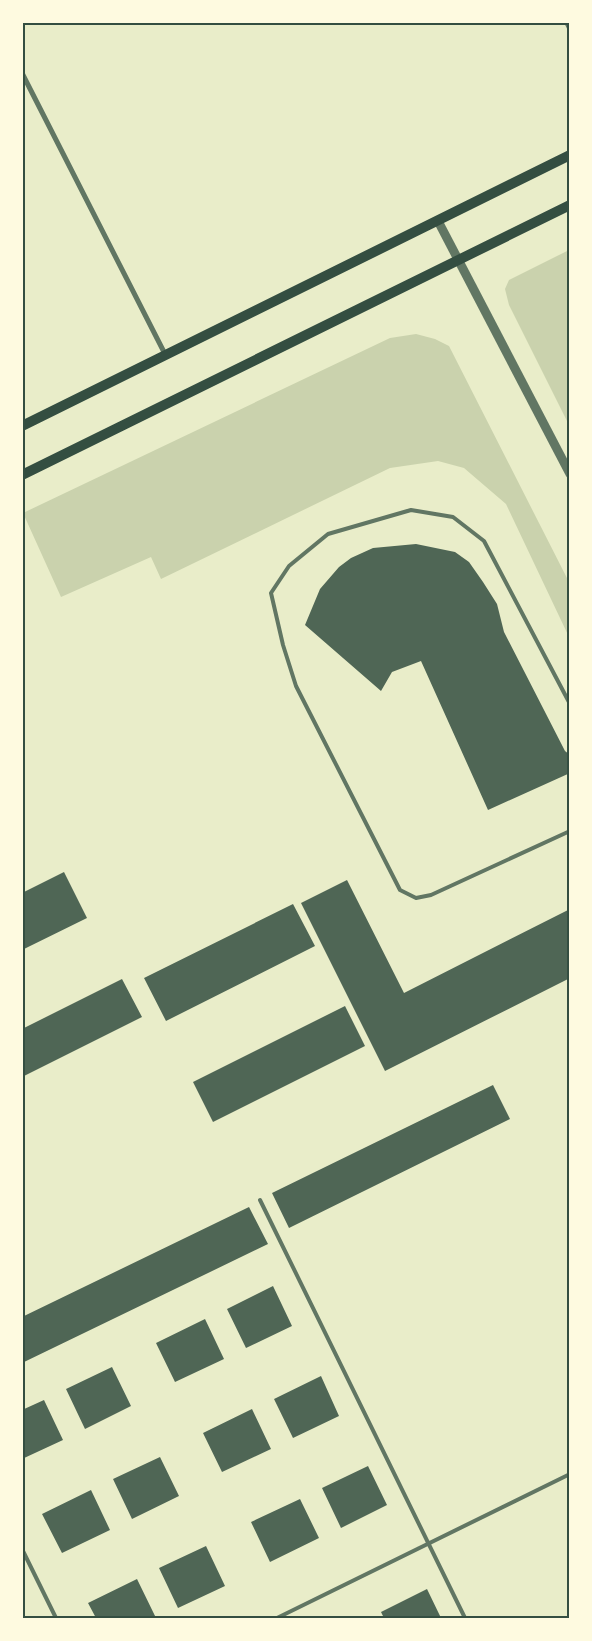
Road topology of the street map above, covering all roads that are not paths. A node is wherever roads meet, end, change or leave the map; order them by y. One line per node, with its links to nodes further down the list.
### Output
1 (566, 22): 2 (lane)
2 (570, 30)
3 (22, 73): 8 (street)
4 (570, 155): 6 (main road)
5 (570, 205): 7 (main road)
6 (438, 221): 7 (street); 8 (main road)
7 (458, 260): 10 (street); 11 (main road)
8 (166, 356): 9 (main road)
9 (22, 426)
10 (570, 474)
11 (22, 475)
12 (570, 704): 13 (lane)
13 (570, 831)
14 (260, 1200): 16 (lane)
15 (570, 1474): 16 (lane)
16 (428, 1544): 19 (lane); 20 (lane)
17 (22, 1550): 18 (lane)
18 (56, 1618)
19 (277, 1618)
20 (465, 1618)

